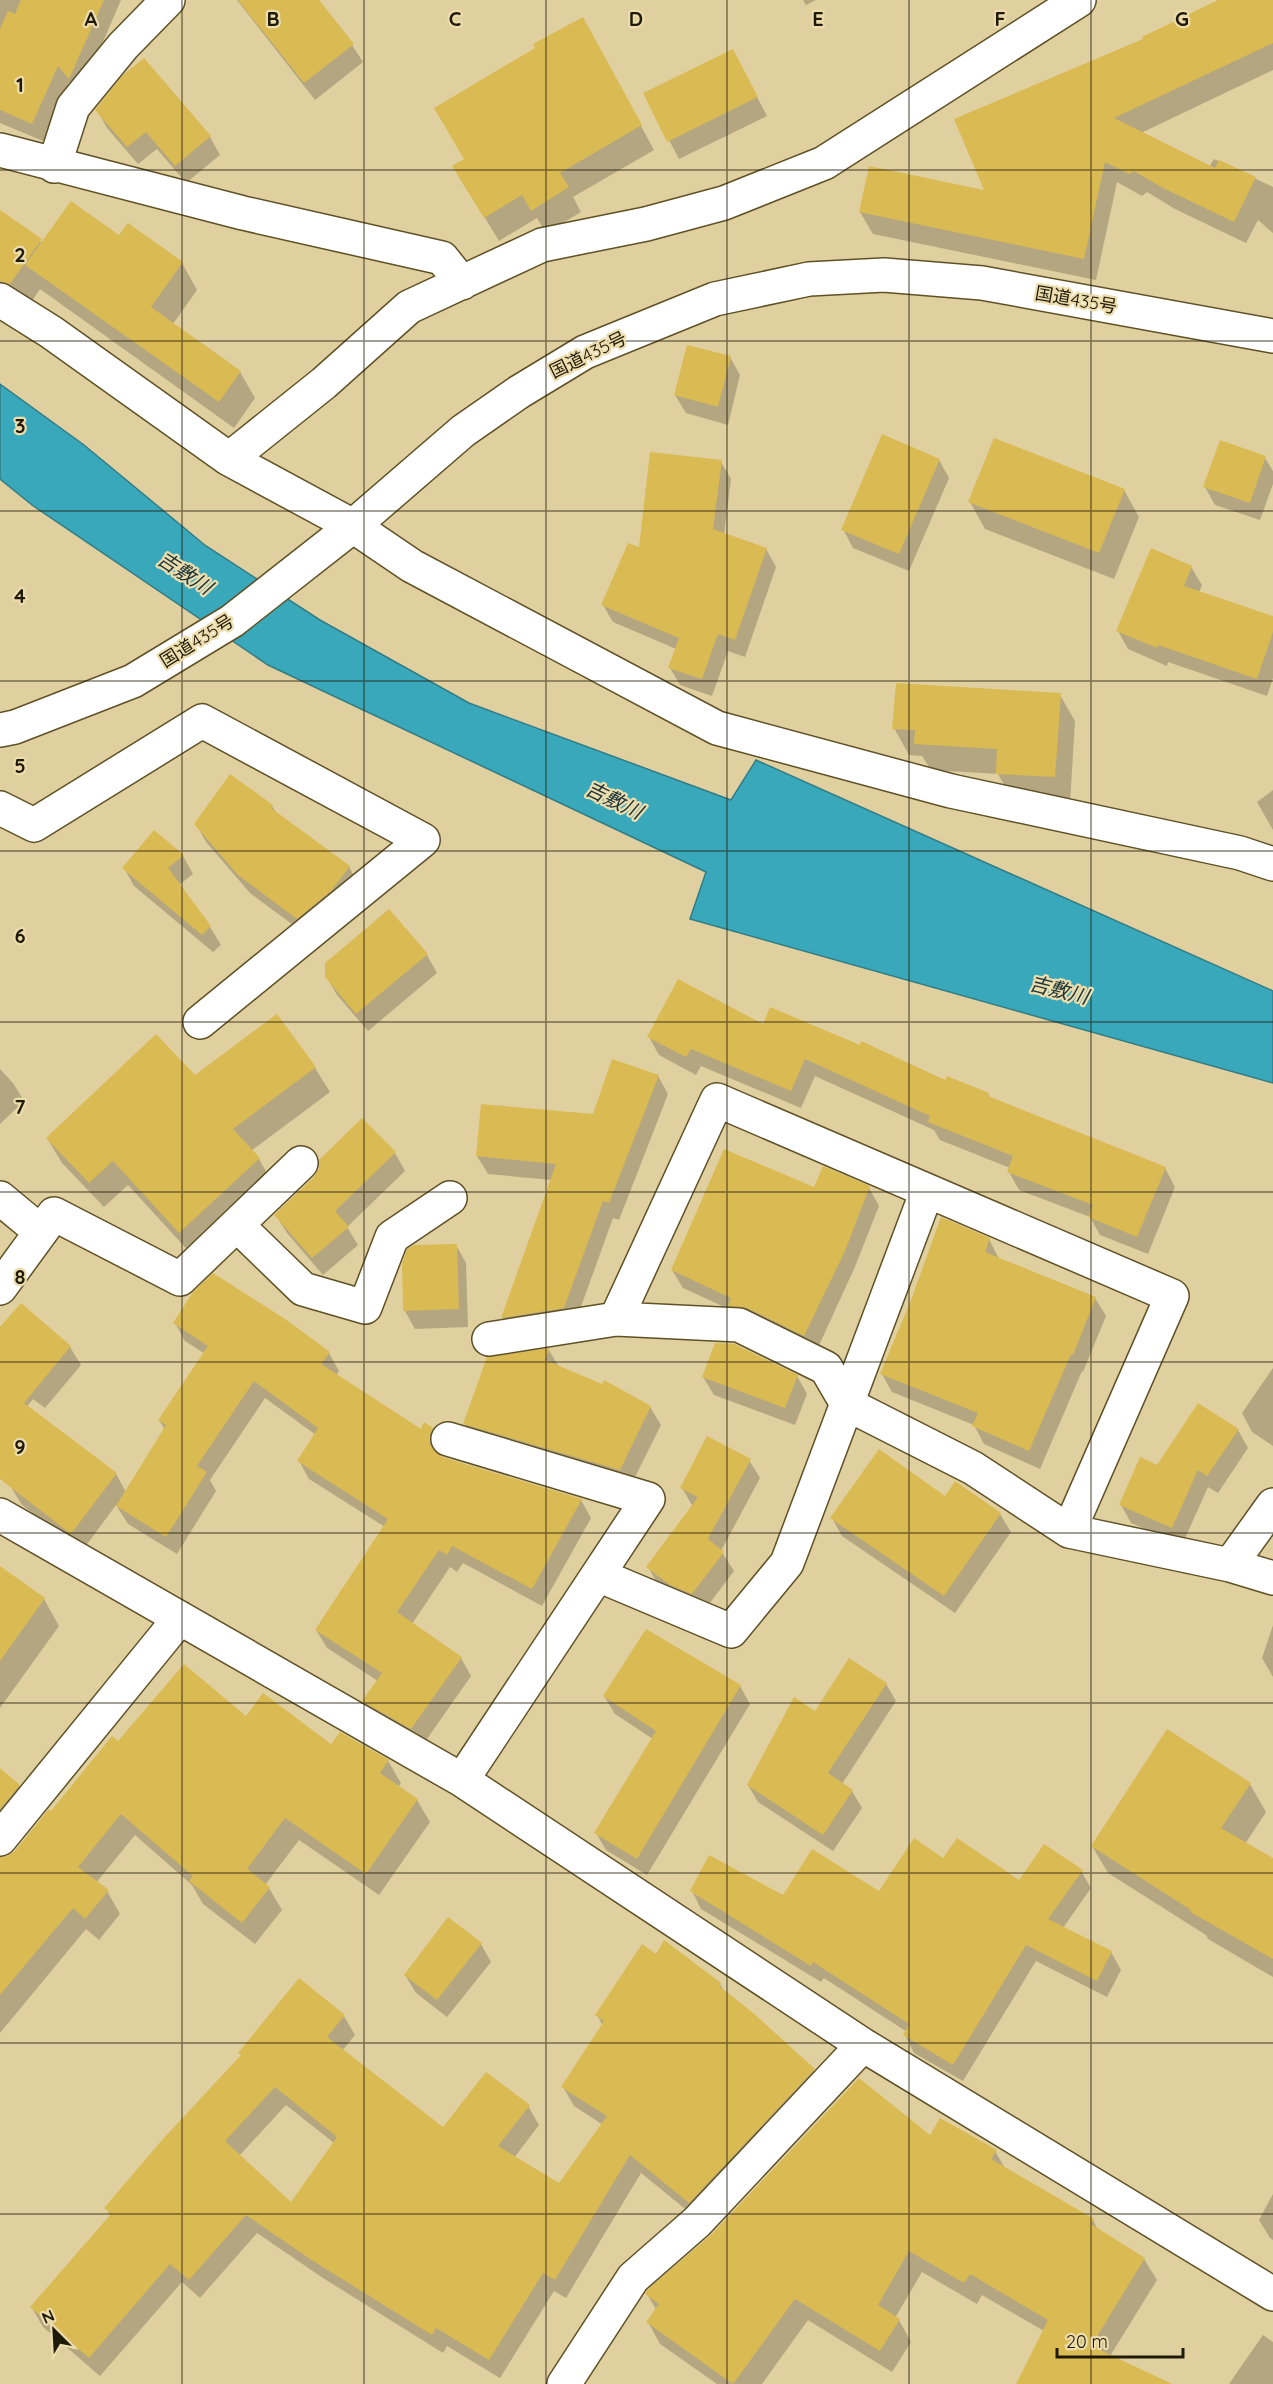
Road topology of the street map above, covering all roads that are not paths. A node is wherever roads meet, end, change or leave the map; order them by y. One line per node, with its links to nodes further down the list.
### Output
1 (168, 0): 4 (main road)
2 (1079, 0): 5 (main road)
3 (0, 150): 4 (main road)
4 (54, 166): 5 (main road)
5 (462, 283): 8 (main road)
6 (0, 300): 8 (main road)
7 (1273, 336): 9 (main road, 国道435号)
8 (229, 459): 9 (main road)
9 (353, 526): 10 (main road, 国道435号); 12 (main road)
10 (0, 730)
11 (0, 808): 13 (main road)
12 (1273, 864)
13 (200, 1022)
14 (301, 1162): 18 (main road)
15 (927, 1191): 21 (main road); 23 (main road); 27 (main road)
16 (0, 1198): 19 (main road)
17 (450, 1198): 18 (main road)
18 (237, 1226): 19 (main road)
19 (41, 1232): 20 (main road)
20 (0, 1288)
21 (616, 1319): 22 (main road); 23 (main road)
22 (489, 1339)
23 (847, 1404): 27 (main road); 29 (main road)
24 (448, 1439): 29 (main road)
25 (1273, 1505): 28 (main road)
26 (0, 1515): 31 (main road)
27 (1068, 1531): 28 (main road)
28 (1230, 1565): 30 (main road)
29 (598, 1575): 32 (main road)
30 (1273, 1578)
31 (180, 1618): 32 (main road); 33 (main road)
32 (462, 1780): 34 (main road)
33 (0, 1839)
34 (863, 2044): 35 (main road); 36 (main road)
35 (1273, 2294)
36 (564, 2384)

